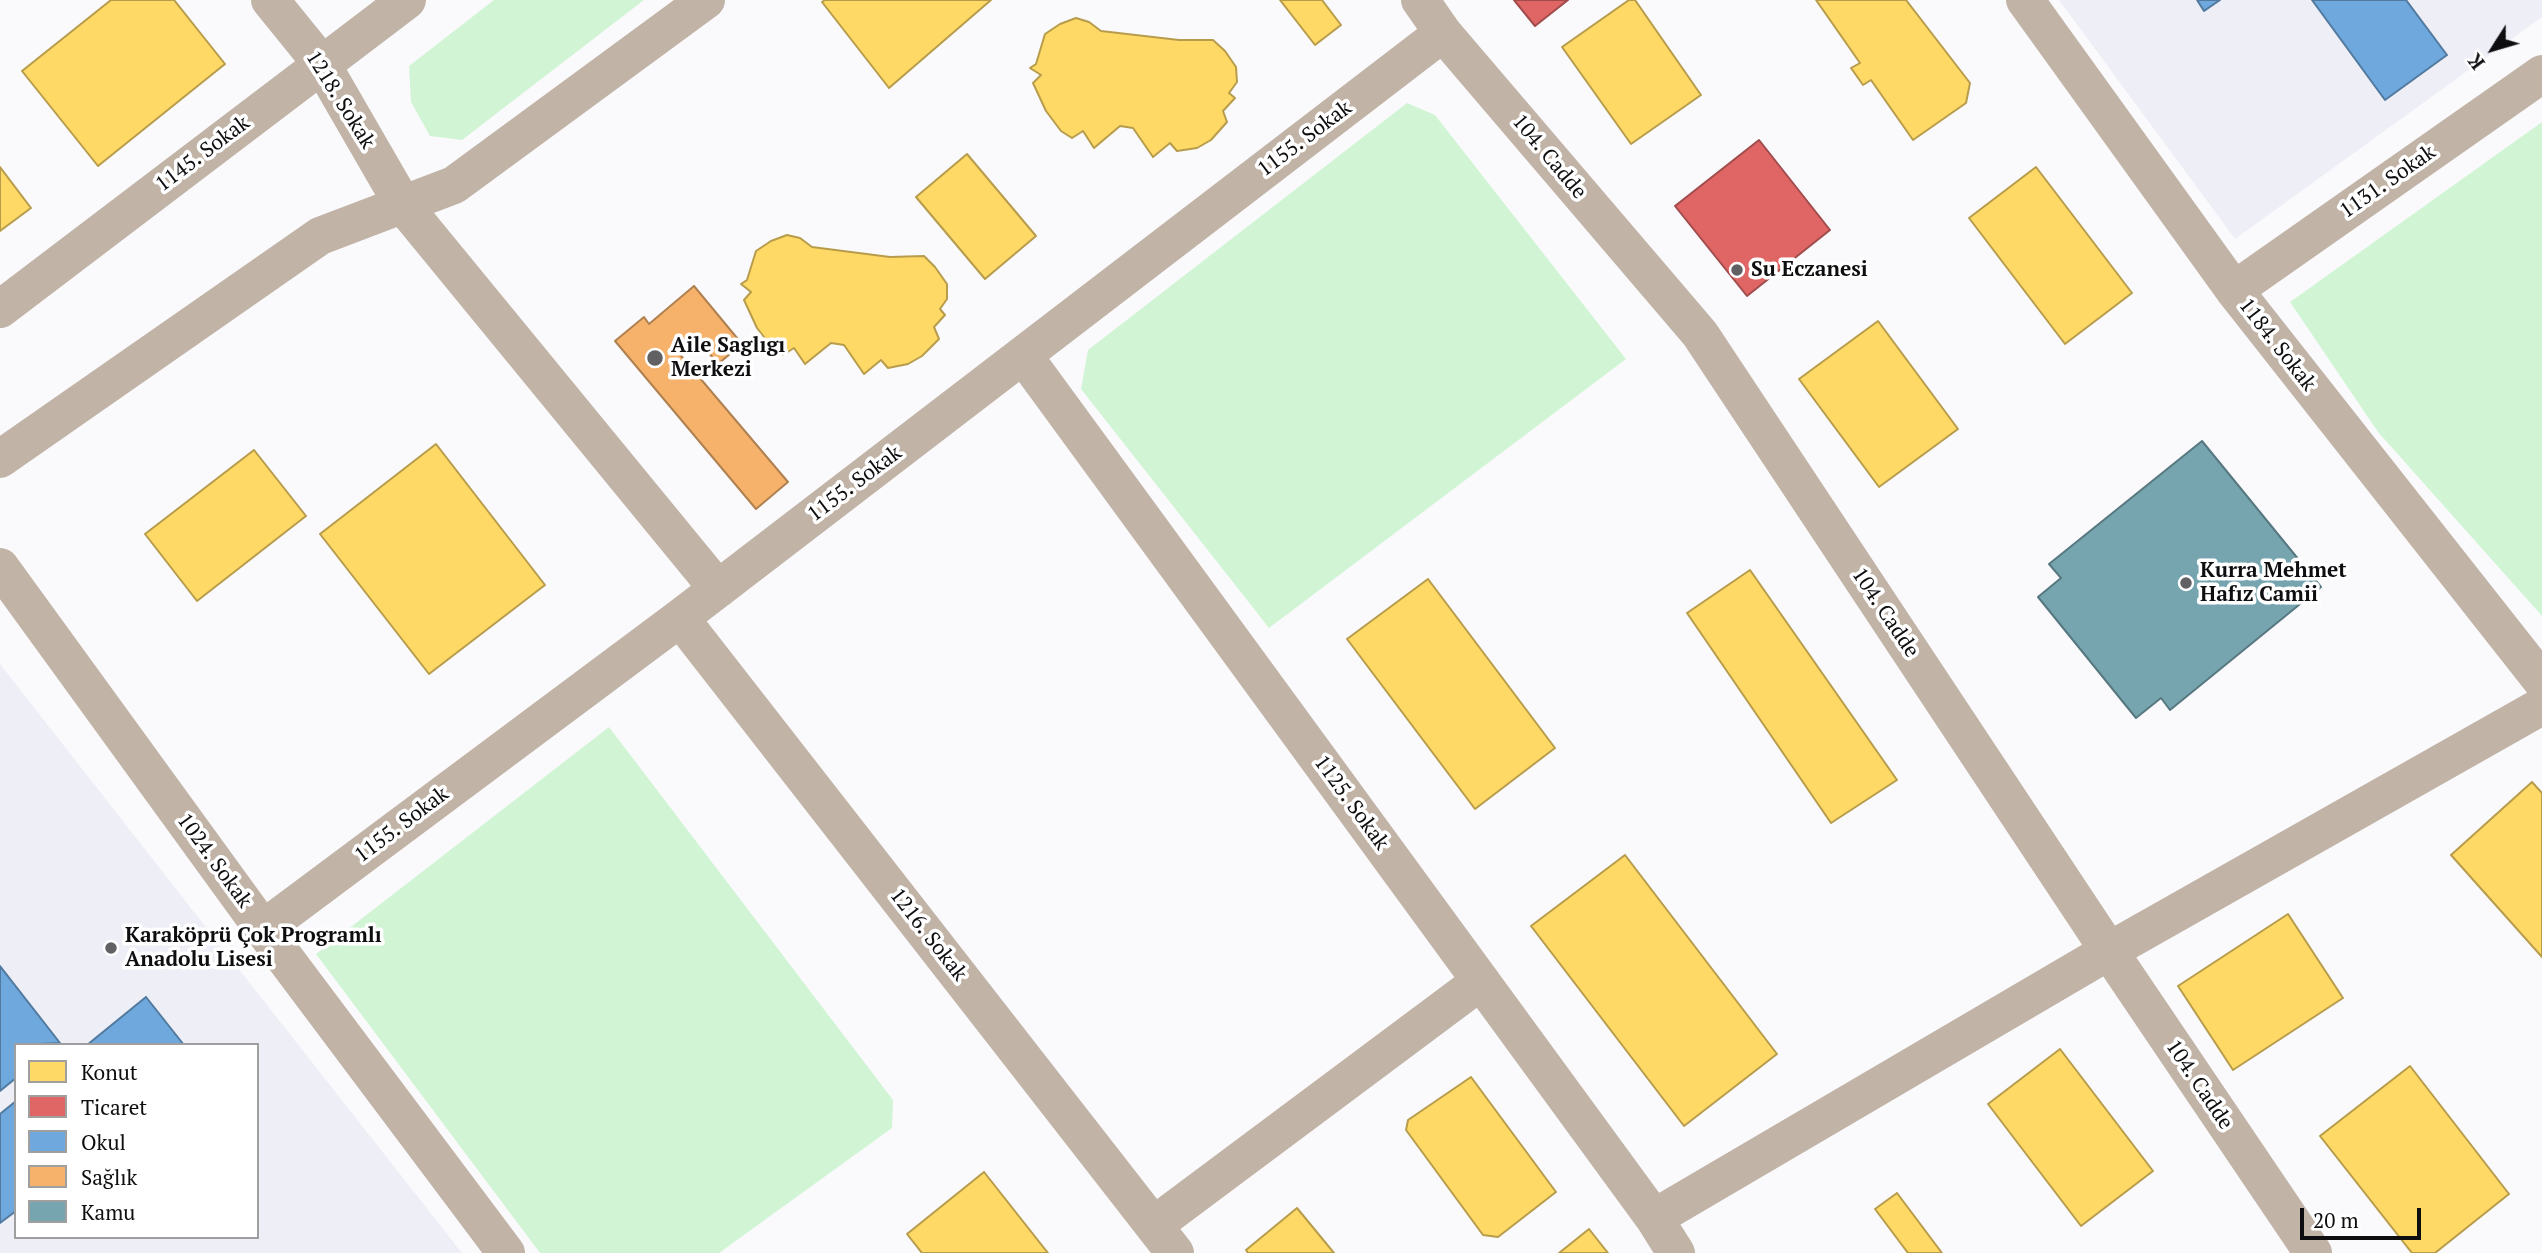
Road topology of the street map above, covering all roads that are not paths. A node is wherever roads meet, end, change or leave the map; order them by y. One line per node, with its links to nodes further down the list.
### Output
1 (270, 0): 7 (street, 1218. Sokak)
2 (407, 0): 7 (street, 1145. Sokak)
3 (706, 0): 9 (street)
4 (1420, 0): 6 (street, 104. Cadde)
5 (2025, 0): 10 (street, 1184. Sokak)
6 (1443, 33): 12 (street, 1155. Sokak); 20 (street, 104. Cadde)
7 (321, 63): 9 (street, 1218. Sokak); 11 (street, 1145. Sokak)
8 (2542, 74): 10 (street, 1131. Sokak)
9 (403, 205): 13 (street); 15 (street, 1218. Sokak)
10 (2234, 290): 17 (street, 1184. Sokak)
11 (0, 309)
12 (1023, 355): 15 (street, 1155. Sokak); 21 (street, 1125. Sokak)
13 (0, 459)
14 (0, 567): 19 (street, 1024. Sokak)
15 (718, 589): 16 (street, 1155. Sokak)
16 (680, 618): 19 (street, 1155. Sokak); 23 (street, 1216. Sokak)
17 (2542, 681)
18 (2542, 706): 20 (street)
19 (263, 929): 24 (street, 1024. Sokak)
20 (2109, 951): 22 (street); 26 (street, 104. Cadde)
21 (1481, 981): 22 (street, 1125. Sokak); 23 (street)
22 (1654, 1218): 25 (street, 1125. Sokak)
23 (1165, 1239)
24 (506, 1253)
25 (1676, 1253)
26 (2313, 1253)

